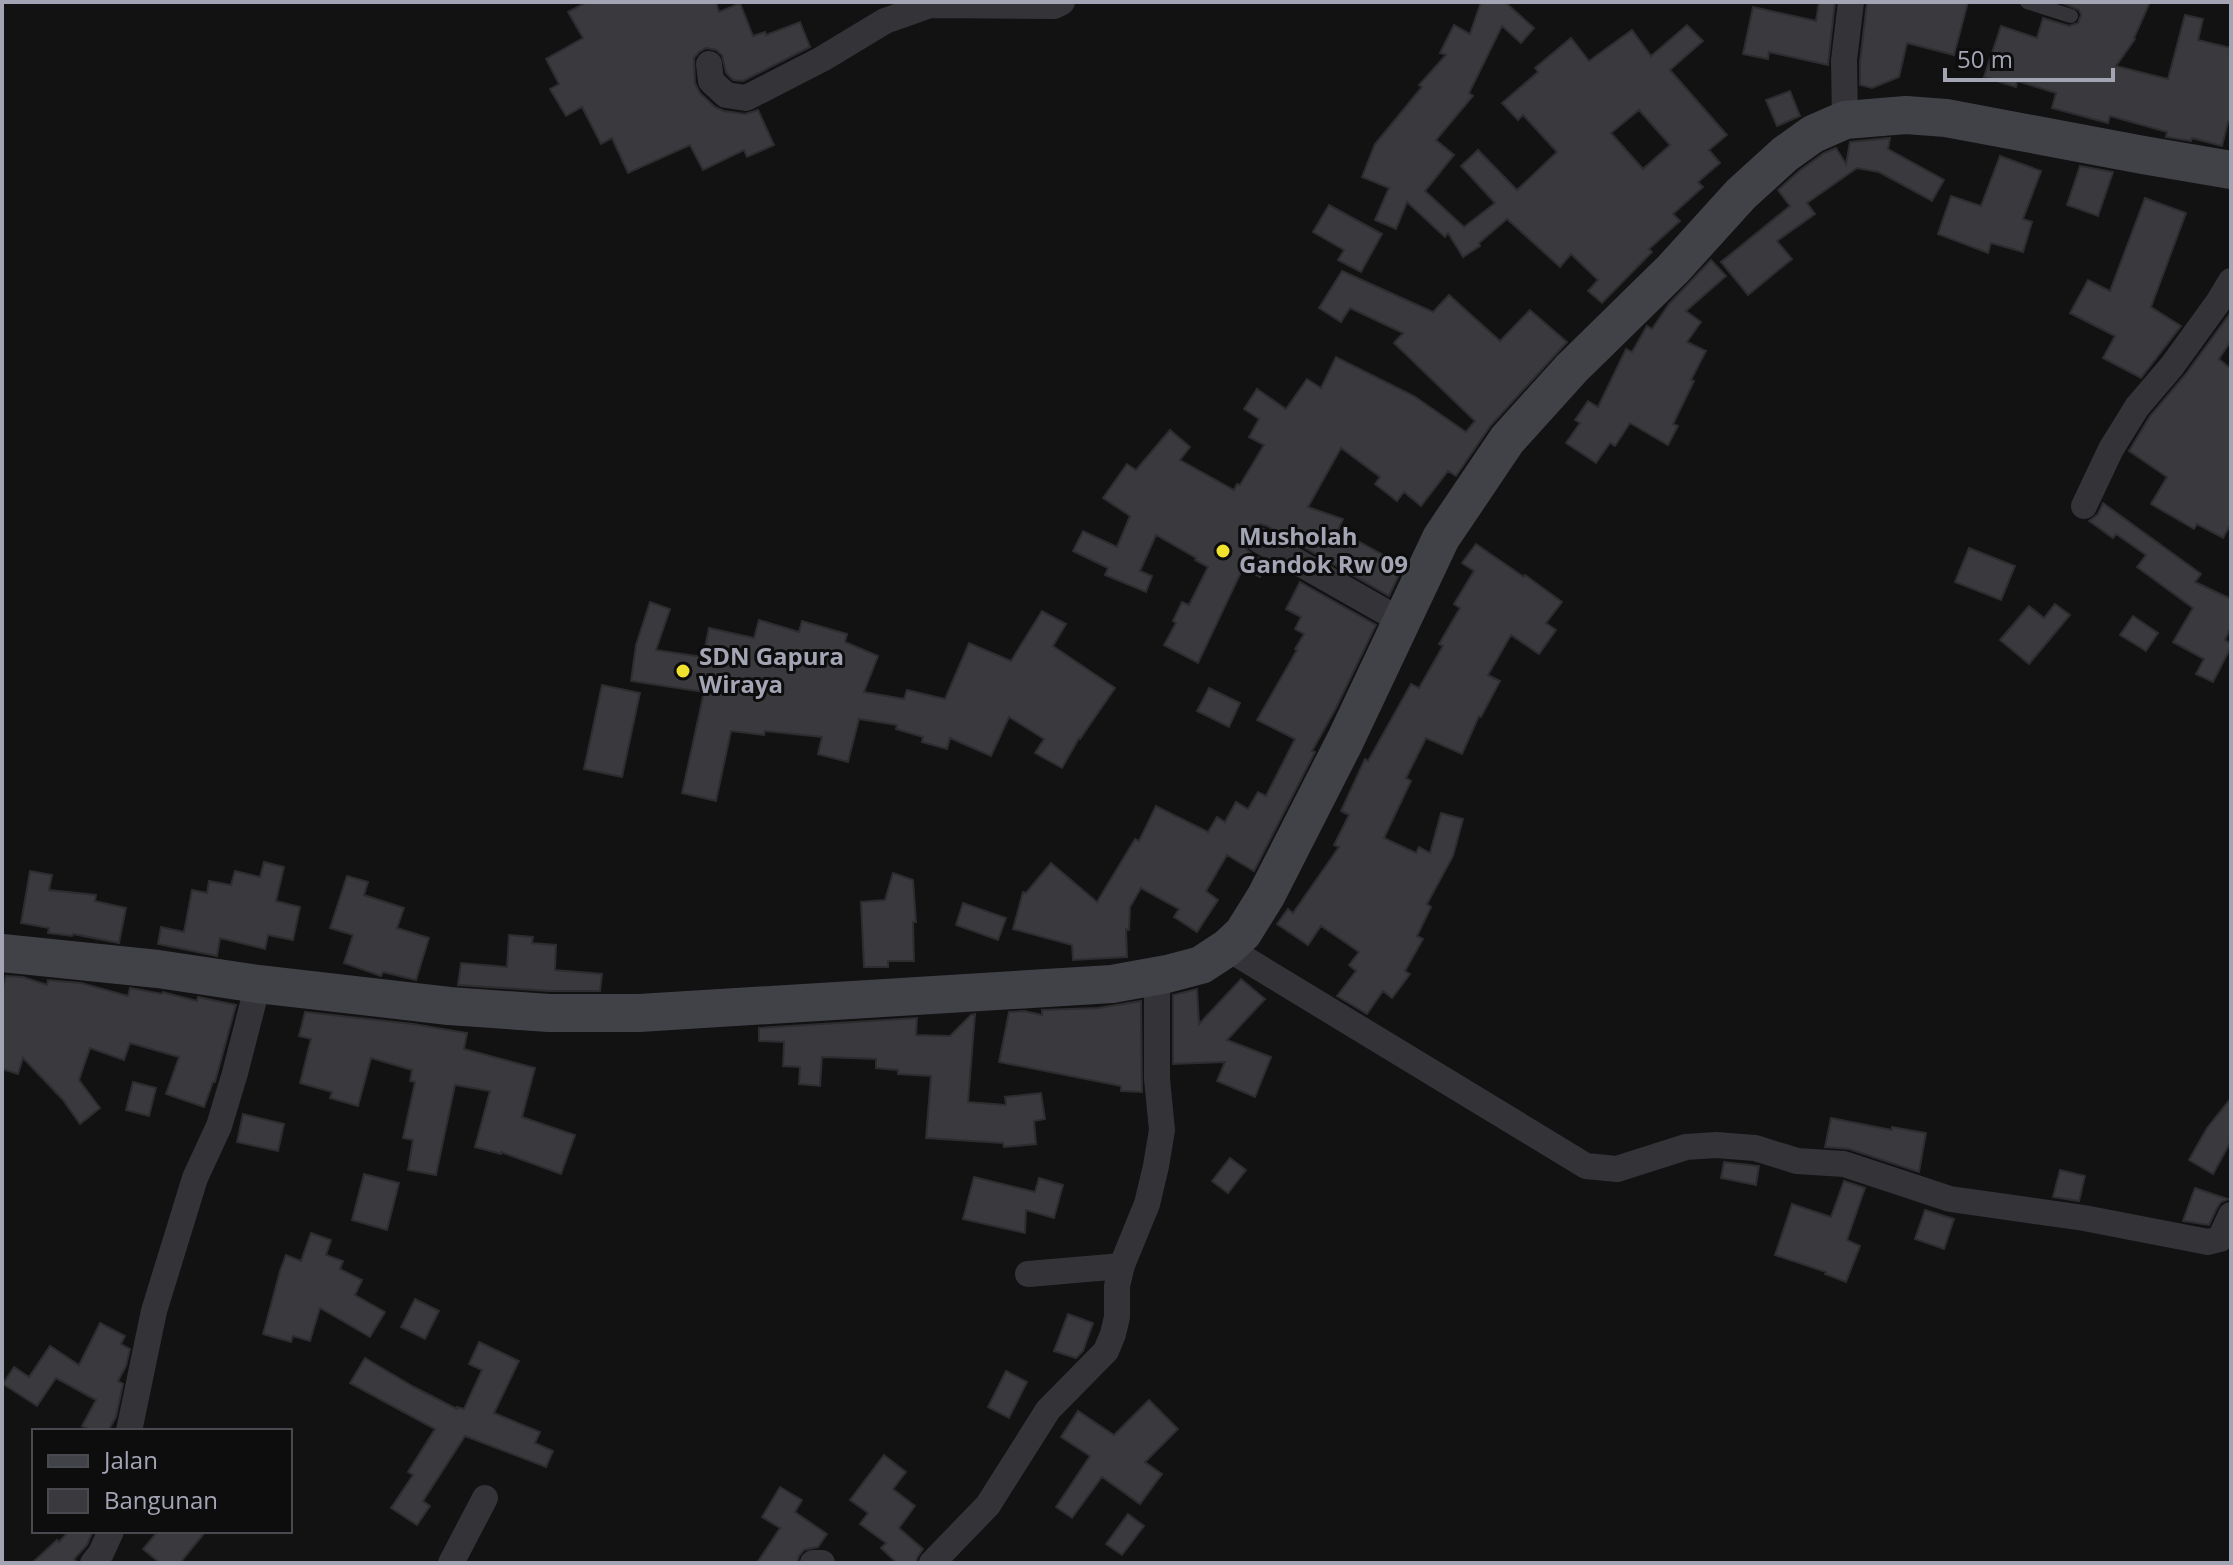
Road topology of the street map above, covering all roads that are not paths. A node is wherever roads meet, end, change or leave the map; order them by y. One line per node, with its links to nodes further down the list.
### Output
1 (1062, 2): 5 (street)
2 (1851, 2): 6 (street)
3 (2027, 2): 4 (lane)
4 (2071, 16)
5 (709, 64)
6 (1845, 120): 7 (main road); 11 (main road)
7 (2231, 170)
8 (2231, 281): 9 (street)
9 (2084, 506)
10 (1259, 540): 11 (street)
11 (1403, 622): 12 (main road)
12 (1227, 948): 14 (main road); 16 (street)
13 (2, 953): 15 (main road)
14 (1157, 976): 15 (main road); 17 (street)
15 (258, 984): 19 (street)
16 (2231, 1215)
17 (1122, 1266): 18 (street); 26 (street)
18 (1028, 1274)
19 (129, 1429)
20 (485, 1498): 23 (street)
21 (110, 1533): 22 (street)
22 (93, 1563)
23 (451, 1563)
24 (813, 1563): 25 (street)
25 (822, 1563)
26 (932, 1563)

